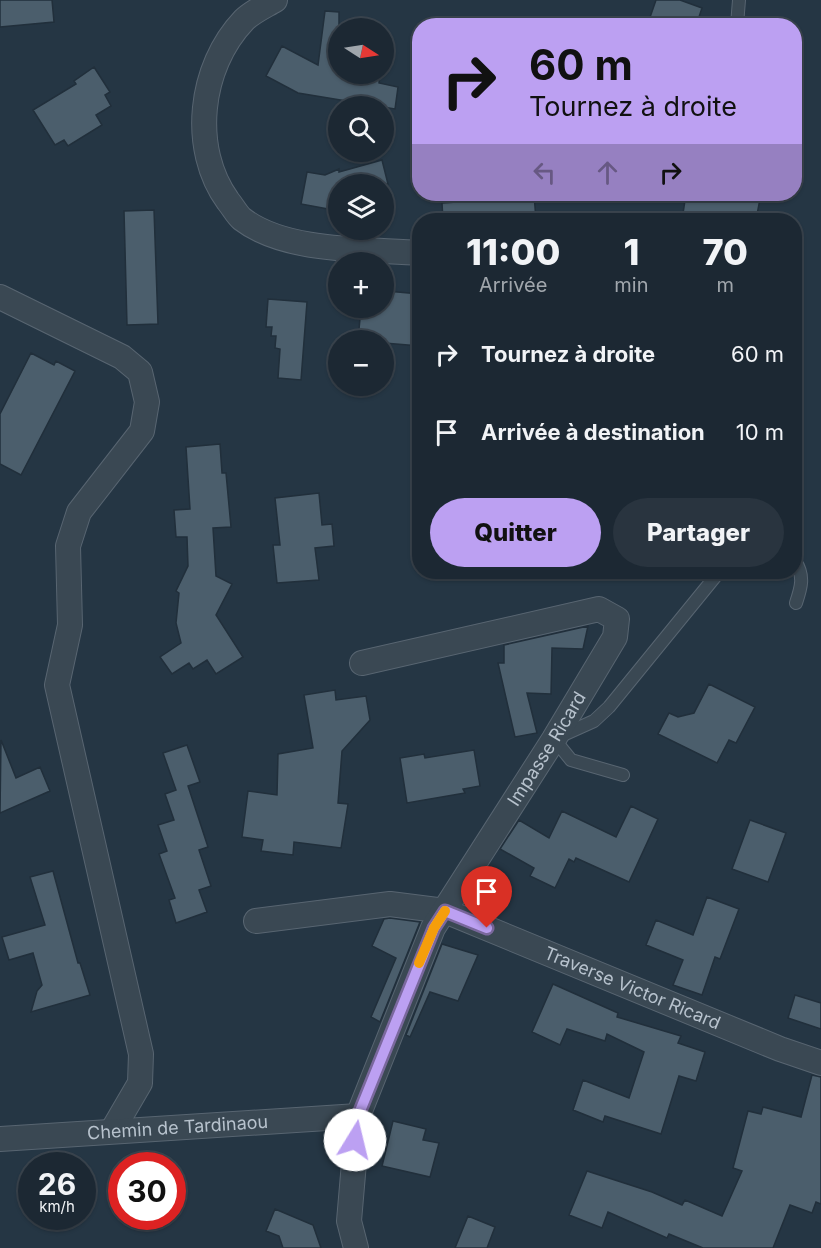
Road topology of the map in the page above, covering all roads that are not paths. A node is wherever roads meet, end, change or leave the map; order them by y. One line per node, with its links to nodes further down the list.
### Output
1 (275, 0): 4 (street)
2 (739, 0): 3 (lane)
3 (738, 18)
4 (412, 252)
5 (0, 297): 16 (street)
6 (713, 579): 10 (lane)
7 (801, 579): 8 (lane)
8 (796, 603)
9 (362, 663): 10 (street, Impasse Ricard)
10 (555, 740): 11 (lane); 12 (street, Impasse Ricard)
11 (623, 775)
12 (445, 911): 13 (street, Traverse Victor Ricard); 14 (street, Traverse Victor Ricard); 15 (street, Impasse Ricard)
13 (256, 921)
14 (821, 1063)
15 (358, 1116): 16 (street, Chemin de Tardinaou); 18 (street, Impasse Ricard)
16 (112, 1131): 17 (street, Chemin de Tardinaou)
17 (0, 1139)
18 (356, 1248)

